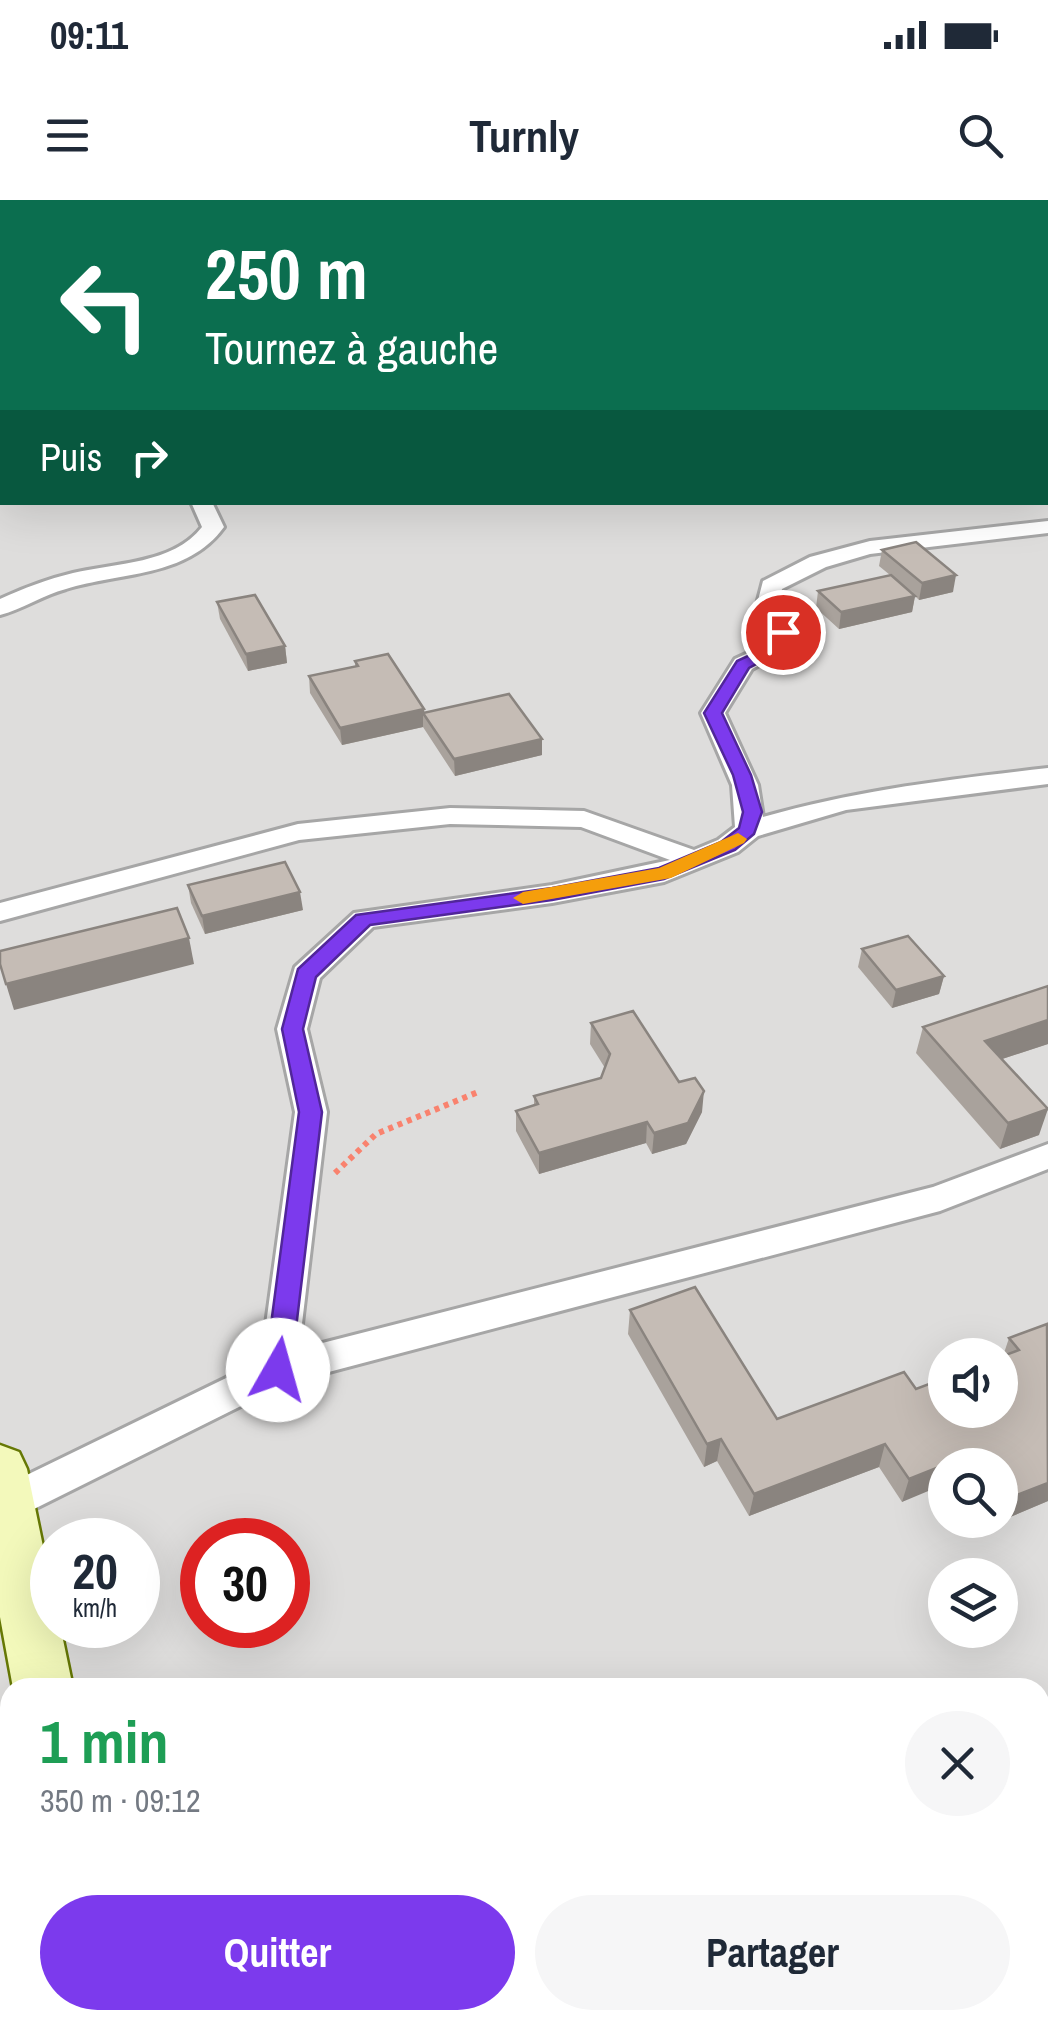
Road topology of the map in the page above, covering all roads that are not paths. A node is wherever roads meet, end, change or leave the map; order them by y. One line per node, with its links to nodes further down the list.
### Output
1 (202, 505): 3 (street)
2 (1048, 527): 5 (street)
3 (0, 608)
4 (1048, 776): 5 (street)
5 (748, 830): 6 (street)
6 (694, 860): 7 (street); 9 (street)
7 (0, 912)
8 (1048, 1156): 9 (street)
9 (278, 1370): 10 (street)
10 (4, 1486): 11 (street)
11 (41, 1678)

